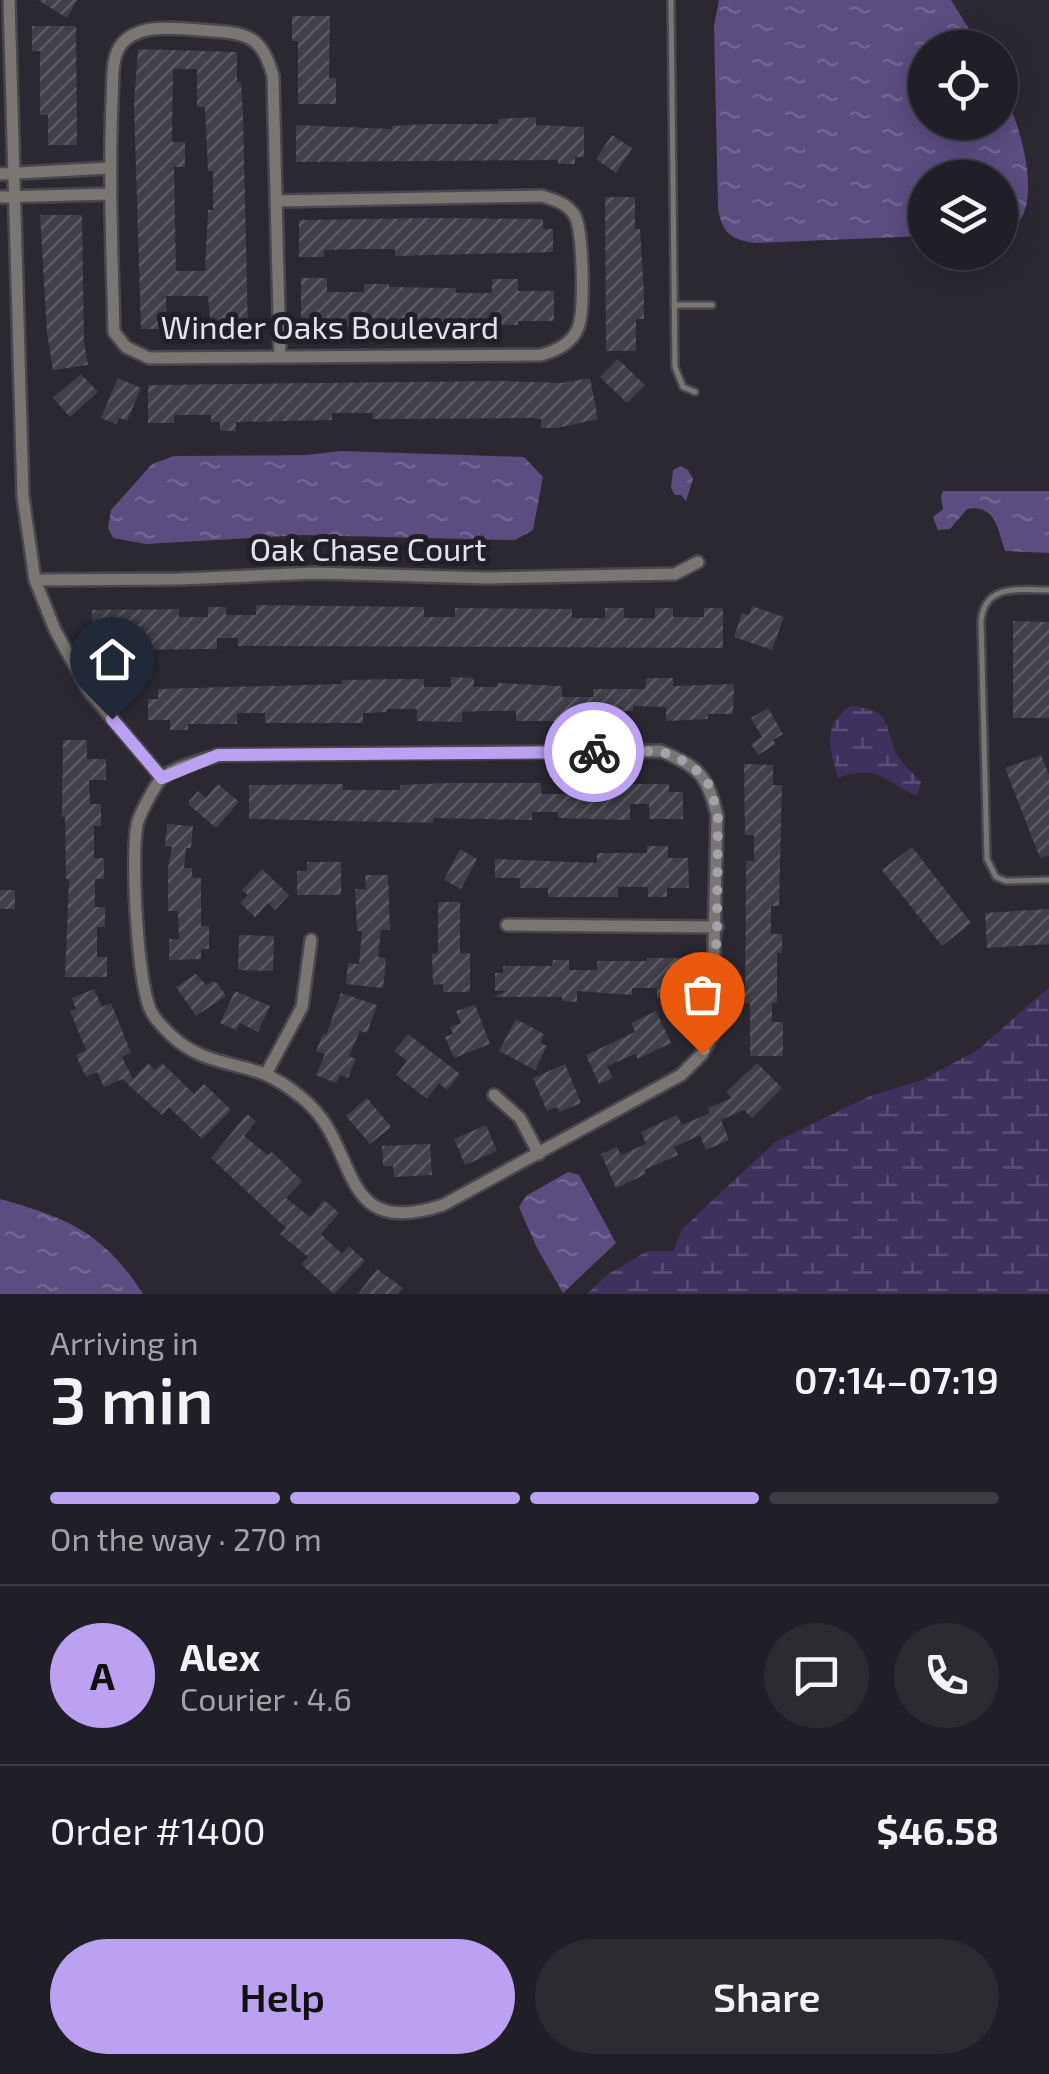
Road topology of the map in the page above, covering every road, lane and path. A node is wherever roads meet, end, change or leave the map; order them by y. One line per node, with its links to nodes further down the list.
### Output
1 (9, 0): 5 (street)
2 (671, 0): 10 (lane)
3 (109, 168): 4 (street); 6 (street, Winder Oaks Boulevard); 9 (street, Winder Oaks Boulevard)
4 (63, 170): 5 (street); 7 (street)
5 (7, 173): 8 (street)
6 (110, 194): 7 (street); 12 (street, Winder Oaks Boulevard)
7 (63, 196): 8 (street)
8 (7, 197): 15 (street)
9 (278, 201): 12 (street); 12 (street, Winder Oaks Boulevard)
10 (674, 305): 11 (lane); 13 (lane)
11 (712, 305)
12 (280, 357)
13 (695, 392)
14 (698, 562): 15 (street, Oak Chase Court)
15 (35, 580): 17 (street)
16 (1049, 590): 18 (lane)
17 (162, 778): 20 (street); 22 (street)
18 (1049, 880)
19 (506, 925): 20 (street)
20 (717, 927): 24 (street)
21 (312, 940): 22 (street)
22 (266, 1074): 24 (street)
23 (494, 1095): 24 (street)
24 (539, 1154)

